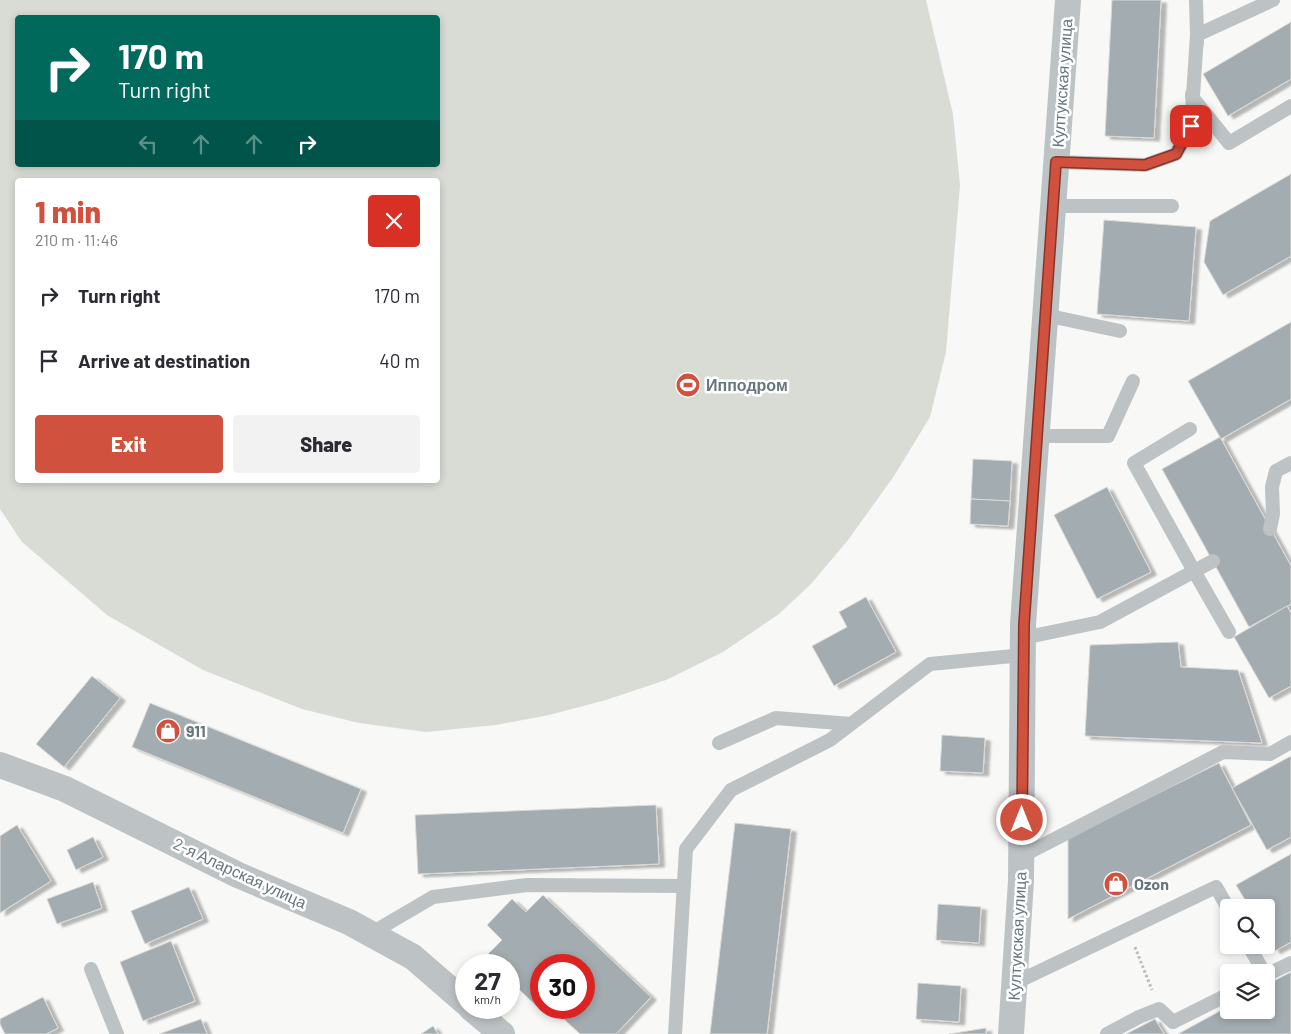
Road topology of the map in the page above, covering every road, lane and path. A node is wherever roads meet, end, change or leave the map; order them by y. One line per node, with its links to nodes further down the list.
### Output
1 (1068, 0): 7 (street, Култукская улица)
2 (1196, 0): 4 (lane)
3 (1273, 0): 4 (lane)
4 (1197, 35): 5 (lane)
5 (1192, 97): 6 (lane); 7 (lane)
6 (1291, 106)
7 (1056, 162): 8 (street, Култукская улица)
8 (1053, 206): 9 (lane); 10 (street, Култукская улица)
9 (1172, 206)
10 (1046, 315): 11 (lane); 14 (street, Култукская улица)
11 (1120, 331)
12 (1133, 381): 14 (lane)
13 (1190, 429): 18 (lane)
14 (1037, 436): 20 (street, Култукская улица)
15 (1291, 463): 16 (lane)
16 (1270, 529)
17 (1213, 561): 18 (lane)
18 (1194, 571): 19 (lane); 20 (lane)
19 (1229, 632)
20 (1023, 646): 21 (lane); 25 (street, Култукская улица)
21 (851, 724): 23 (lane); 26 (lane)
22 (1291, 742): 25 (lane)
23 (719, 744)
24 (0, 765): 29 (street, 2-я Аларская улица)
25 (1022, 856): 33 (street, Култукская улица)
26 (684, 886): 29 (lane); 40 (lane)
27 (1223, 899): 28 (lane)
28 (1128, 930): 33 (lane); 36 (path)
29 (370, 934): 34 (street, 2-я Аларская улица)
30 (1291, 963): 32 (lane)
31 (91, 969): 38 (lane)
32 (1275, 970)
33 (1015, 983): 41 (street, Култукская улица)
34 (455, 994)
35 (1220, 998): 36 (lane)
36 (1159, 1010): 42 (lane)
37 (484, 1019): 39 (street)
38 (117, 1034)
39 (502, 1034)
40 (675, 1034)
41 (1011, 1034)
42 (1107, 1034)

